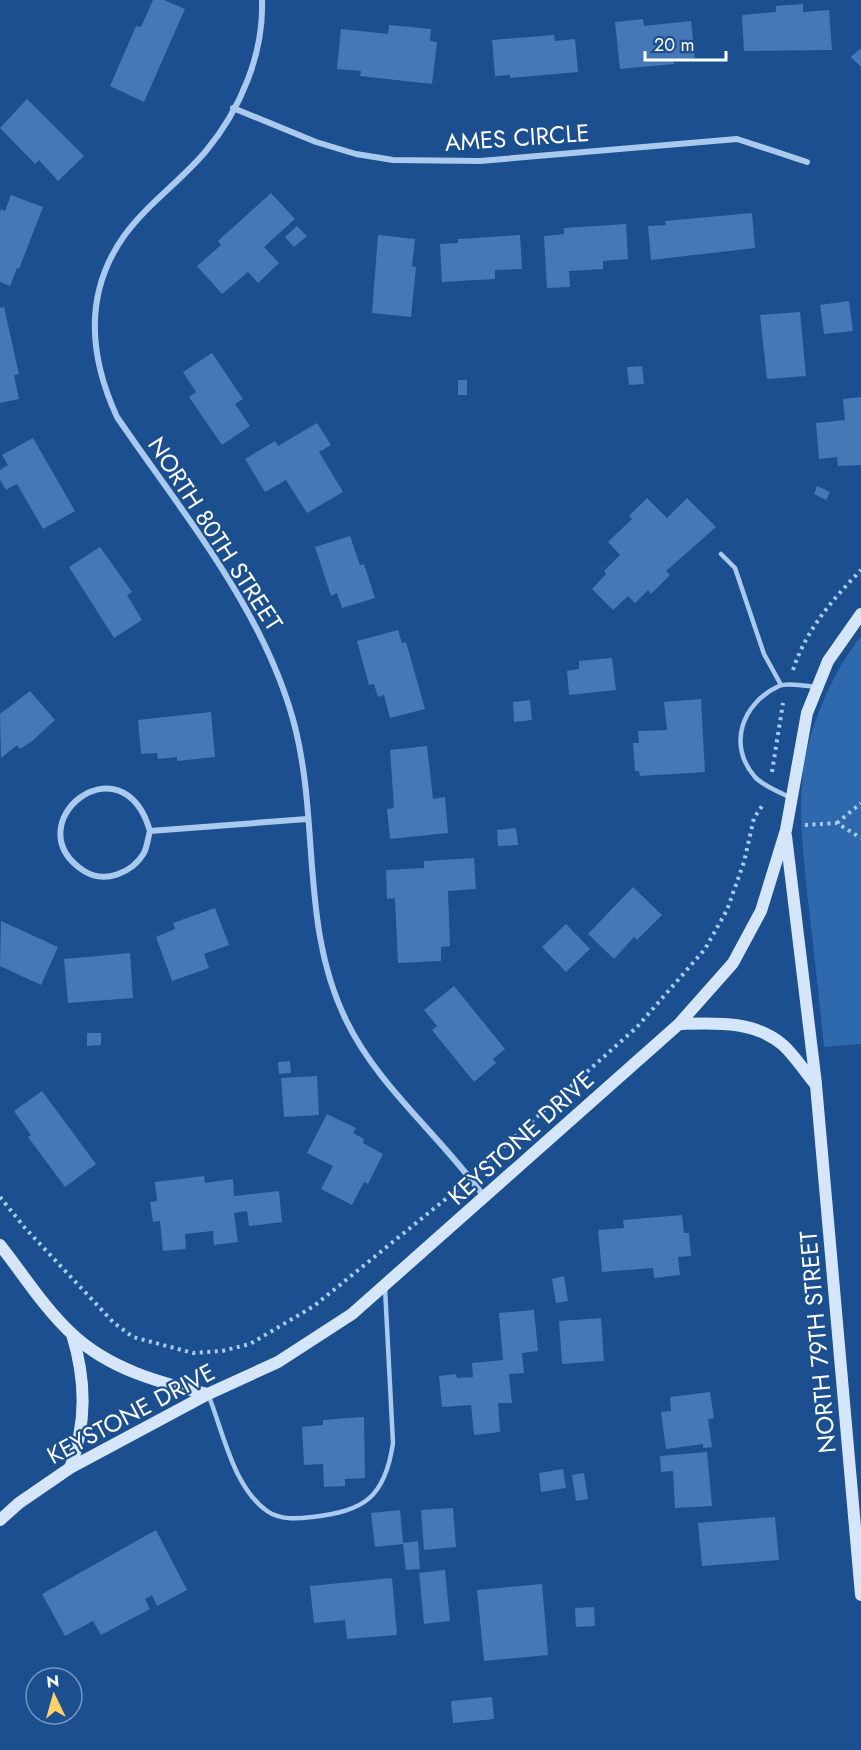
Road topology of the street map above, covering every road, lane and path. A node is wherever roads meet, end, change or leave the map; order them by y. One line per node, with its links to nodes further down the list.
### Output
1 (262, 0): 2 (street, NORTH 80TH STREET)
2 (233, 108): 3 (street, AMES CIRCLE); 13 (street, NORTH 80TH STREET)
3 (807, 162)
4 (721, 554): 7 (lane)
5 (861, 570): 8 (path)
6 (861, 614): 9 (street, KEYSTONE DRIVE)
7 (781, 685): 8 (lane); 10 (lane)
8 (788, 685): 9 (lane); 10 (path)
9 (816, 687): 11 (street, KEYSTONE DRIVE)
10 (770, 786): 11 (lane); 20 (path)
11 (791, 798): 15 (street, KEYSTONE DRIVE)
12 (861, 803): 14 (path)
13 (307, 819): 16 (street); 20 (street, NORTH 80TH STREET)
14 (837, 823): 15 (path); 17 (path)
15 (786, 829): 18 (street, KEYSTONE DRIVE); 19 (street, NORTH 79TH STREET)
16 (150, 831): 16 (street)
17 (861, 838)
18 (679, 1024): 19 (street); 22 (street, KEYSTONE DRIVE)
19 (816, 1085): 29 (street, NORTH 79TH STREET)
20 (471, 1177): 21 (path); 22 (street, NORTH 80TH STREET)
21 (0, 1197)
22 (486, 1198): 24 (street, KEYSTONE DRIVE)
23 (0, 1245): 25 (street)
24 (385, 1288): 26 (street, KEYSTONE DRIVE); 26 (lane)
25 (72, 1334): 26 (street); 27 (street)
26 (208, 1394): 27 (street, KEYSTONE DRIVE)
27 (70, 1468): 28 (street, KEYSTONE DRIVE)
28 (0, 1520)
29 (861, 1595)

